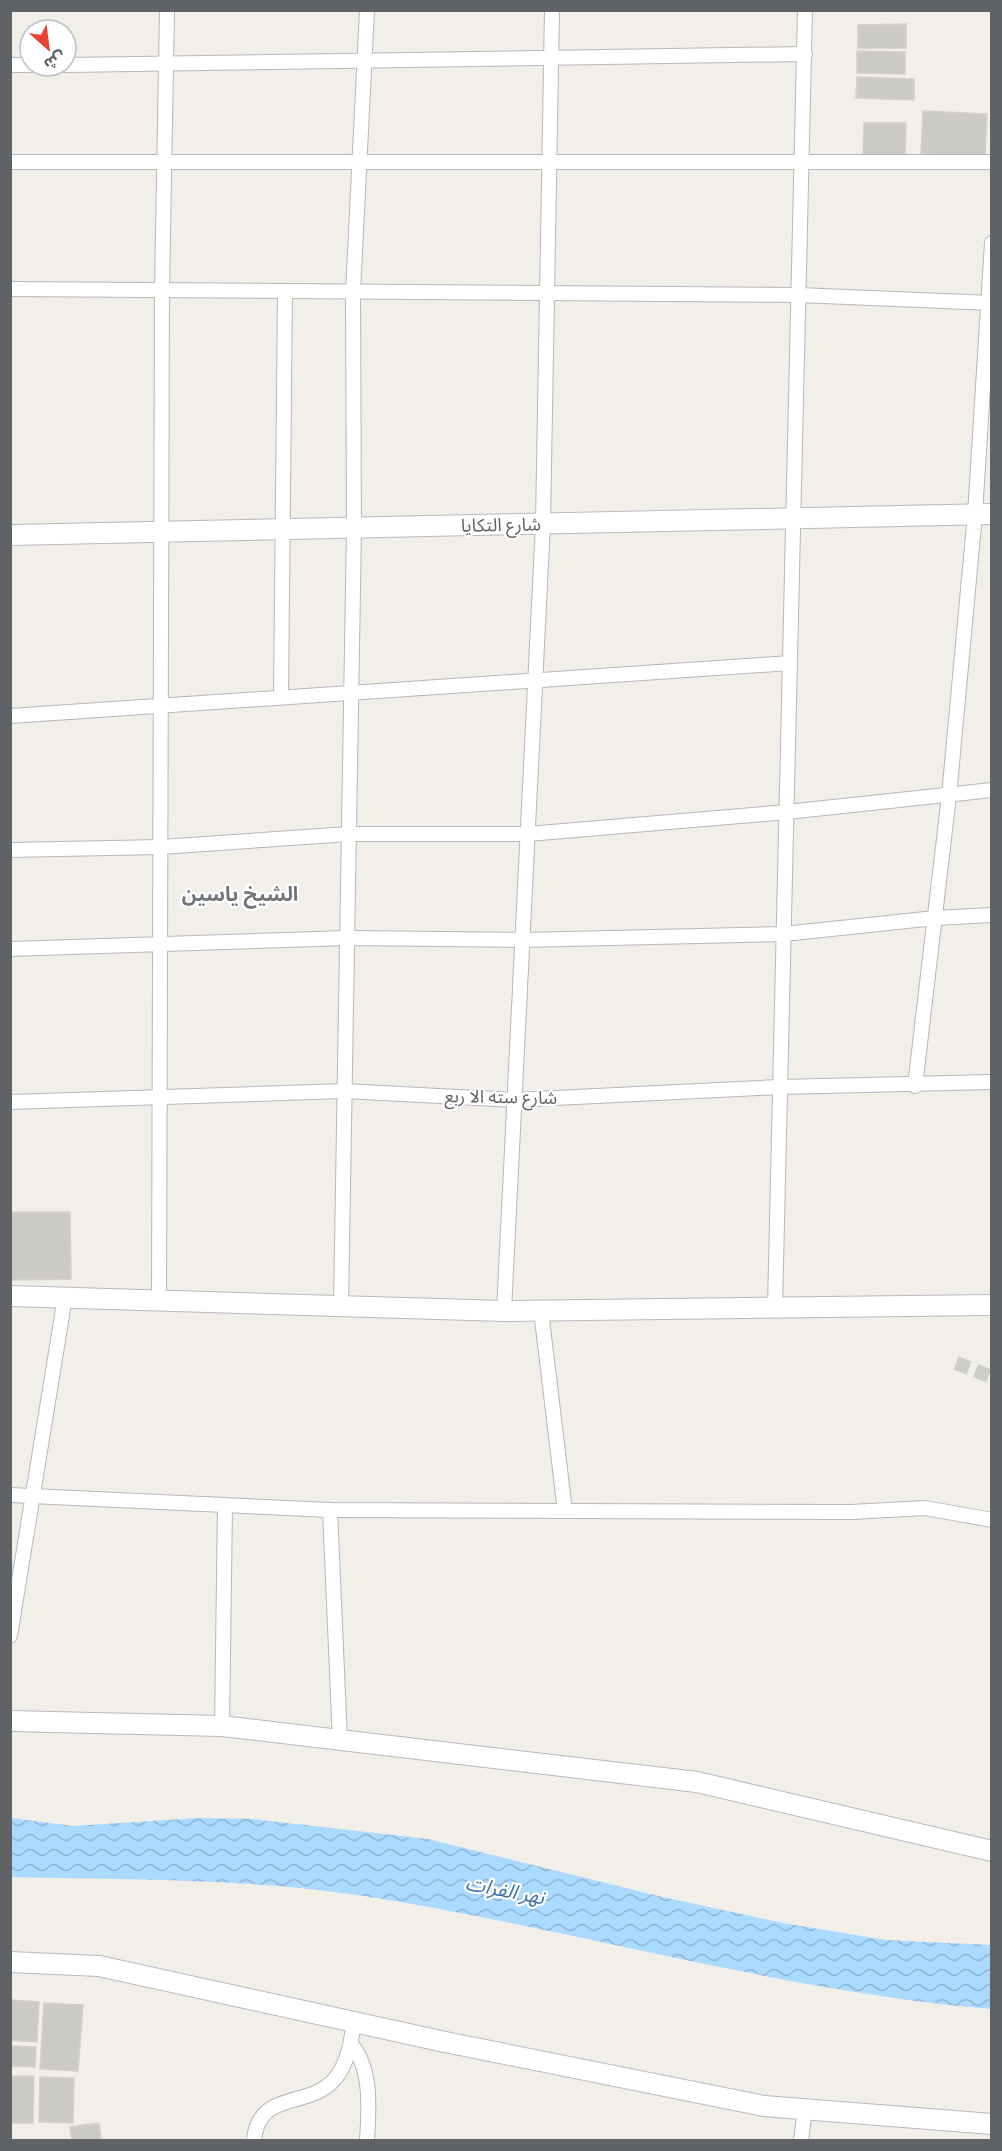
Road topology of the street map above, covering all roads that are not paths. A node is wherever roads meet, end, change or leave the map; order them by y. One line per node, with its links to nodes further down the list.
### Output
1 (167, 10): 8 (street)
2 (367, 10): 7 (street)
3 (552, 10): 6 (street)
4 (806, 10): 5 (street)
5 (804, 54): 6 (street); 14 (street)
6 (551, 58): 7 (street); 13 (street)
7 (364, 60): 8 (street); 12 (street)
8 (166, 63): 9 (street); 11 (street)
9 (78, 64)
10 (10, 162): 11 (street)
11 (165, 162): 12 (street); 18 (street)
12 (359, 162): 13 (street); 20 (street)
13 (549, 162): 14 (street); 21 (street)
14 (802, 162): 15 (street); 22 (street)
15 (992, 162)
16 (992, 243): 23 (street)
17 (10, 289): 18 (street)
18 (162, 290): 19 (street); 29 (street)
19 (285, 291): 20 (street); 28 (street)
20 (353, 292): 21 (street); 27 (street)
21 (547, 293): 22 (street); 26 (street)
22 (799, 295): 23 (street); 25 (street)
23 (989, 303): 24 (street)
24 (983, 514): 25 (street, شارع التكايا); 38 (street)
25 (794, 518): 26 (street, شارع التكايا); 31 (street)
26 (543, 524): 27 (street, شارع التكايا); 32 (street)
27 (354, 528): 28 (street, شارع التكايا); 33 (street)
28 (283, 530): 29 (street, شارع التكايا); 34 (street)
29 (162, 532): 30 (street, شارع التكايا); 35 (street)
30 (10, 535)
31 (790, 663): 32 (street); 39 (street)
32 (535, 680): 33 (street); 41 (street)
33 (351, 692): 34 (street); 40 (street)
34 (281, 697): 35 (street)
35 (161, 706): 36 (street); 42 (street)
36 (10, 716)
37 (992, 789): 38 (street)
38 (949, 796): 39 (street); 45 (street)
39 (787, 812): 41 (street); 46 (street)
40 (349, 834): 41 (street); 42 (street); 47 (street)
41 (528, 834): 48 (street)
42 (161, 848): 43 (street); 49 (street)
43 (10, 850)
44 (992, 915): 45 (street)
45 (935, 918): 46 (street); 52 (street)
46 (784, 934): 48 (street); 53 (street)
47 (347, 938): 48 (street); 49 (street); 54 (street)
48 (522, 940): 56 (street)
49 (160, 946): 50 (street); 55 (street)
50 (10, 949)
51 (992, 1082): 52 (street, شارع سته الا ربع)
52 (915, 1086): 53 (street, شارع سته الا ربع)
53 (780, 1087): 56 (street, شارع سته الا ربع); 63 (street)
54 (344, 1091): 55 (street, شارع سته الا ربع); 56 (street, شارع سته الا ربع); 62 (street)
55 (160, 1097): 57 (street, شارع سته الا ربع); 60 (street)
56 (515, 1100): 64 (street)
57 (10, 1102)
58 (10, 1296): 59 (street)
59 (65, 1298): 60 (street); 67 (street)
60 (159, 1300): 62 (street)
61 (992, 1305): 63 (street)
62 (341, 1306): 64 (street)
63 (775, 1308): 65 (street)
64 (504, 1311): 65 (street)
65 (541, 1311): 70 (street)
66 (10, 1495): 67 (street)
67 (33, 1496): 68 (street); 72 (street)
68 (225, 1505): 69 (street); 74 (street)
69 (330, 1510): 70 (street); 75 (street)
70 (565, 1511): 71 (street)
71 (992, 1520)
72 (10, 1636)
73 (10, 1721): 74 (street)
74 (222, 1726): 75 (street)
75 (340, 1741): 76 (street)
76 (992, 1851)
77 (10, 1962): 78 (street)
78 (354, 2022): 79 (street); 80 (street)
79 (351, 2044): 82 (street); 83 (street)
80 (805, 2110): 81 (street); 84 (street)
81 (992, 2124)
82 (254, 2140)
83 (367, 2140)
84 (801, 2140)

